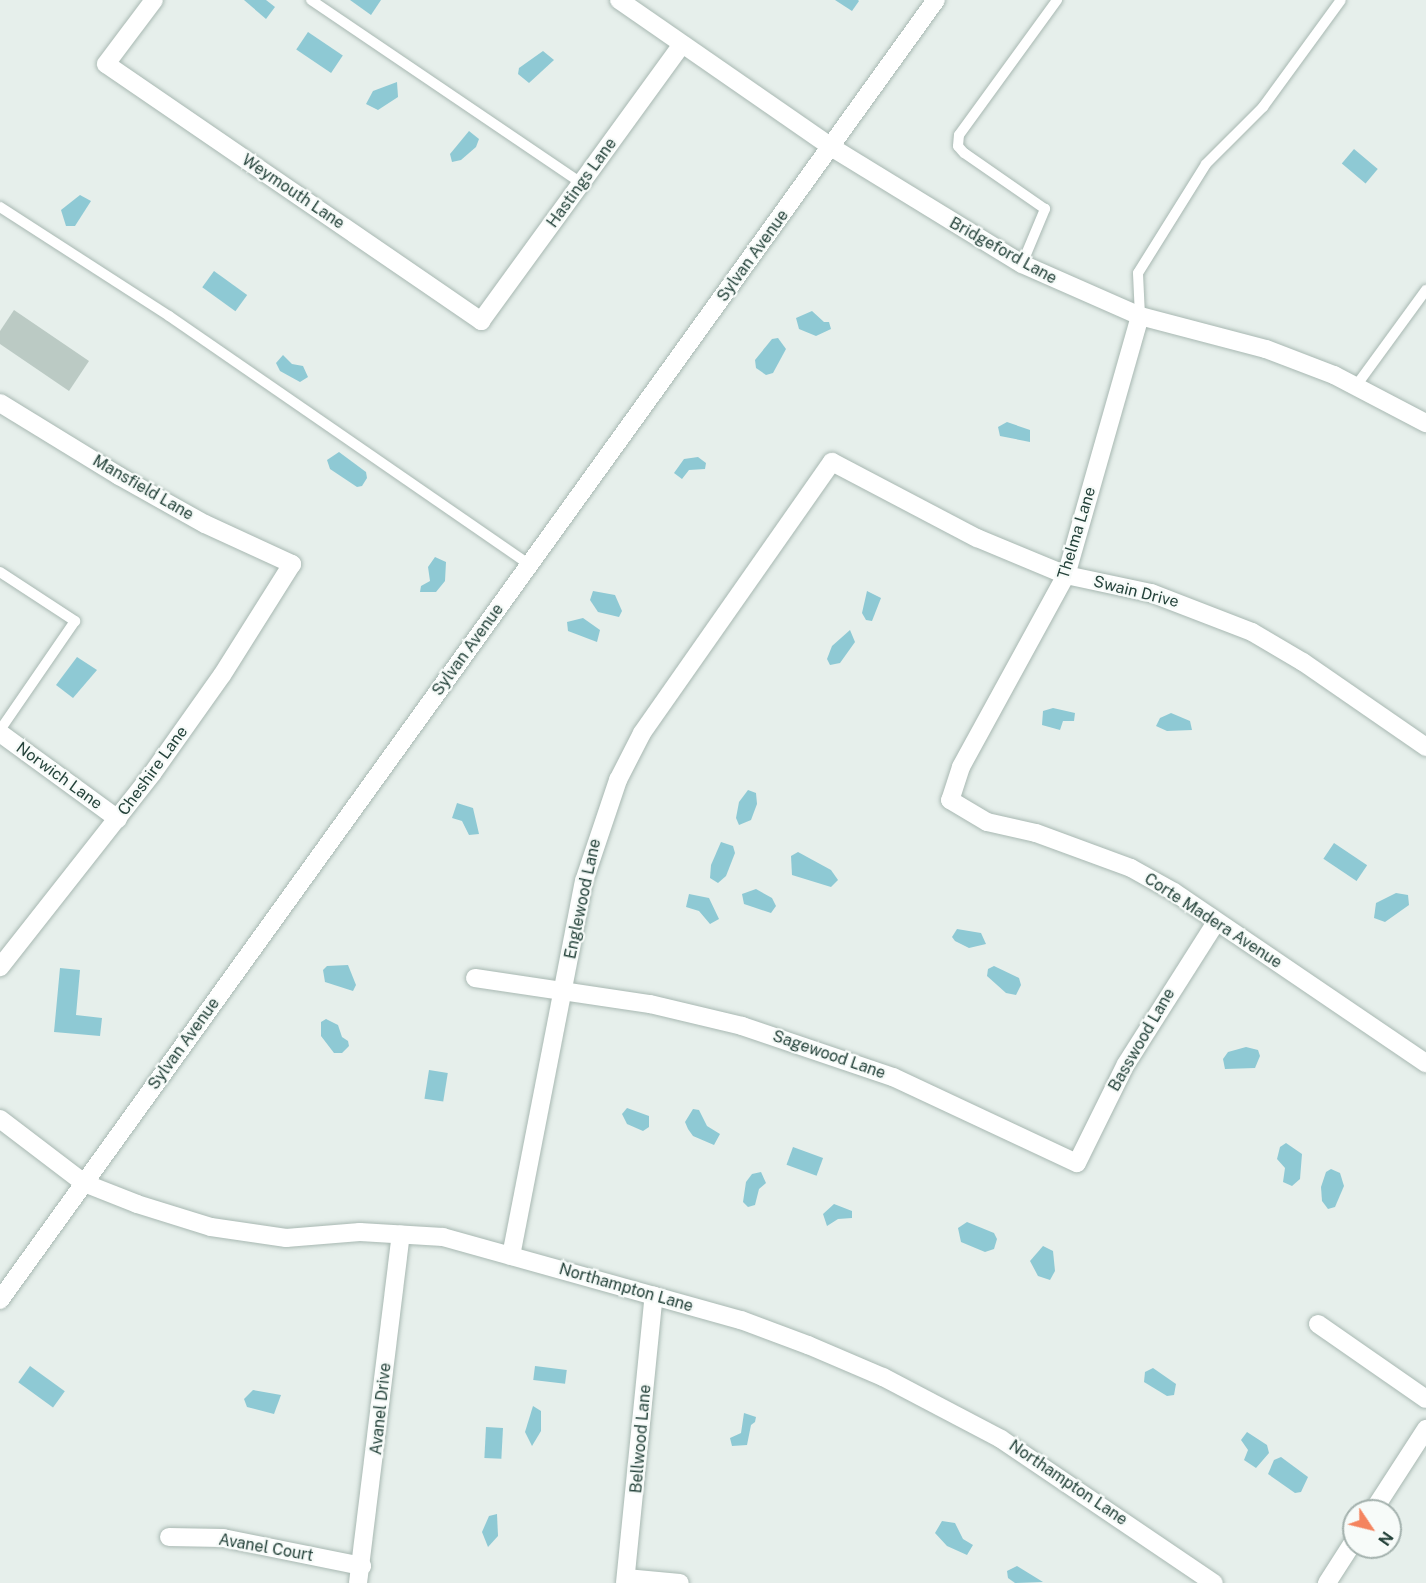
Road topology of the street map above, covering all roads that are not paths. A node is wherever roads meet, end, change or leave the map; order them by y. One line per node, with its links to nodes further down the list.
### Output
1 (154, 0): 14 (street, Weymouth Lane)
2 (310, 0): 9 (lane)
3 (619, 0): 7 (street, Bridgeford Lane)
4 (1057, 0): 11 (lane)
5 (1341, 0): 13 (lane)
6 (929, 3): 8 (street, Sylvan Avenue)
7 (682, 44): 8 (street, Bridgeford Lane); 9 (street, Hastings Lane)
8 (831, 147): 11 (street, Bridgeford Lane); 20 (street, Sylvan Avenue)
9 (581, 183): 14 (street, Hastings Lane)
10 (0, 207): 20 (lane)
11 (1022, 264): 13 (street, Bridgeford Lane)
12 (1426, 290): 15 (lane)
13 (1140, 316): 15 (street, Bridgeford Lane); 22 (street, Thelma Lane)
14 (481, 321)
15 (1356, 386): 17 (street, Bridgeford Lane)
16 (0, 403): 19 (street, Mansfield Lane)
17 (1426, 423)
18 (832, 462): 22 (street, Swain Drive); 30 (street, Englewood Lane)
19 (291, 564): 26 (street, Cheshire Lane)
20 (530, 565): 34 (street, Sylvan Avenue)
21 (0, 572): 23 (lane)
22 (1066, 575): 24 (street, Swain Drive); 25 (street, Thelma Lane)
23 (0, 731): 26 (street, Norwich Lane)
24 (1426, 747)
25 (950, 800): 27 (street, Corte Madera Avenue)
26 (118, 819): 28 (street, Cheshire Lane)
27 (1216, 922): 31 (street, Corte Madera Avenue); 33 (street, Basswood Lane)
28 (0, 968)
29 (475, 978): 30 (street, Sagewood Lane)
30 (566, 989): 33 (street, Sagewood Lane); 36 (street, Englewood Lane)
31 (1426, 1064)
32 (0, 1119): 34 (street, Northampton Lane)
33 (1077, 1163)
34 (84, 1182): 35 (street, Northampton Lane); 38 (street, Sylvan Avenue)
35 (401, 1235): 36 (street, Northampton Lane); 45 (street, Avanel Drive)
36 (511, 1256): 37 (street, Northampton Lane)
37 (654, 1295): 46 (street, Bellwood Lane); 48 (street, Northampton Lane)
38 (0, 1300)
39 (1318, 1324): 40 (street)
40 (1426, 1399)
41 (1426, 1429): 42 (street)
42 (1381, 1499)
43 (169, 1537): 45 (street, Avanel Court)
44 (1342, 1559): 49 (street)
45 (360, 1575)
46 (626, 1580): 47 (street)
47 (680, 1583)
48 (1214, 1583)
49 (1327, 1583)

